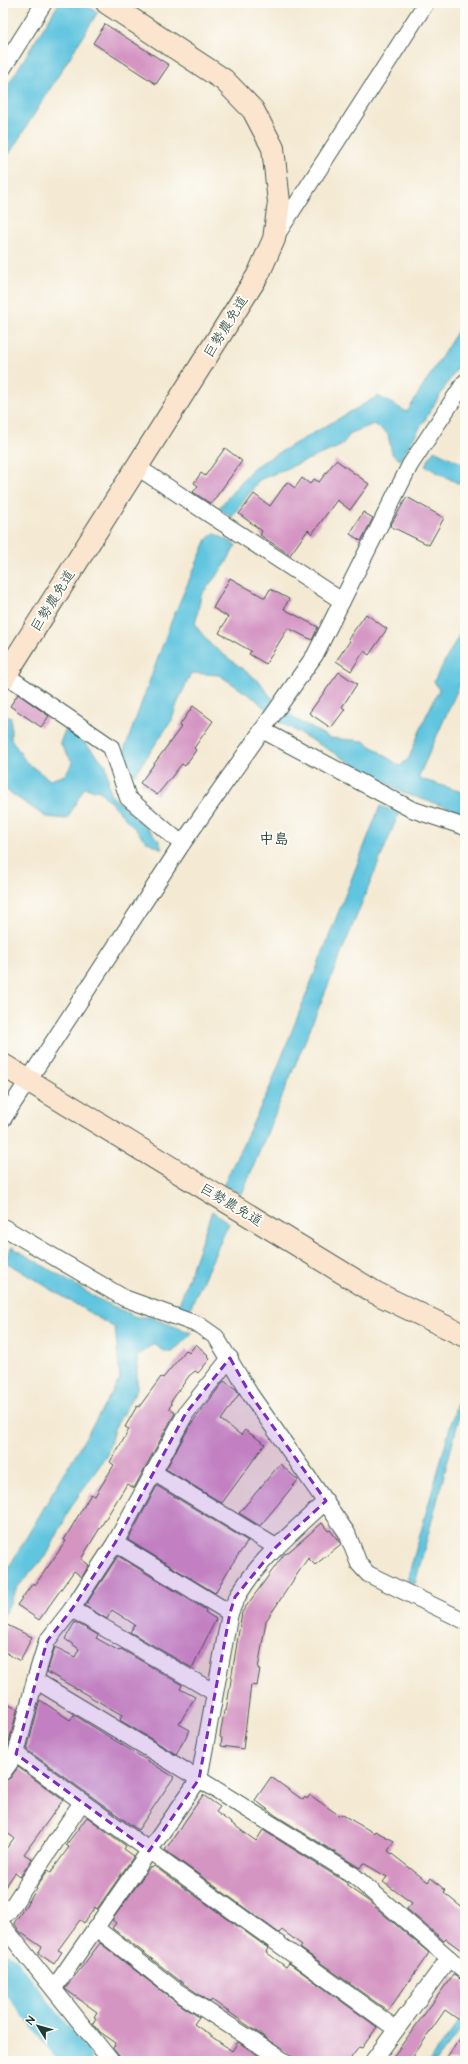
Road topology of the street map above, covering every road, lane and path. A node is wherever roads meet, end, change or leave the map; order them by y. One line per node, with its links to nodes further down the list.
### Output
1 (44, 3): 4 (street)
2 (107, 3): 5 (street, 巨勢農免道)
3 (426, 3): 5 (street)
4 (3, 68)
5 (274, 239): 7 (street, 巨勢農免道)
6 (465, 382): 8 (street)
7 (137, 467): 8 (street); 9 (street, 巨勢農免道)
8 (342, 602): 10 (street)
9 (4, 677): 12 (street)
10 (265, 725): 11 (street); 12 (street)
11 (465, 827)
12 (182, 844): 14 (street)
13 (3, 1065): 14 (street, 巨勢農免道)
14 (27, 1080): 15 (street); 17 (street, 巨勢農免道)
15 (3, 1119)
16 (4, 1229): 18 (street)
17 (465, 1336)
18 (230, 1358): 19 (street); 20 (street)
19 (153, 1472): 21 (street); 22 (street)
20 (326, 1501): 22 (street); 25 (street)
21 (114, 1543): 23 (street); 24 (street)
22 (276, 1547): 24 (street)
23 (72, 1609): 26 (street); 27 (street)
24 (230, 1613): 27 (street)
25 (465, 1621)
26 (35, 1680): 28 (street); 30 (street)
27 (214, 1693): 30 (street)
28 (16, 1754): 29 (street); 31 (street)
29 (3, 1772)
30 (199, 1778): 32 (street); 36 (street)
31 (82, 1802): 32 (street); 33 (street)
32 (149, 1851): 35 (street); 39 (street)
33 (3, 1916)
34 (3, 1926): 38 (street)
35 (96, 1928): 38 (street); 41 (street)
36 (449, 1958): 37 (street); 39 (street)
37 (465, 1972)
38 (54, 1988): 40 (street)
39 (396, 2029): 42 (street)
40 (111, 2061)
41 (284, 2061)
42 (373, 2061)

